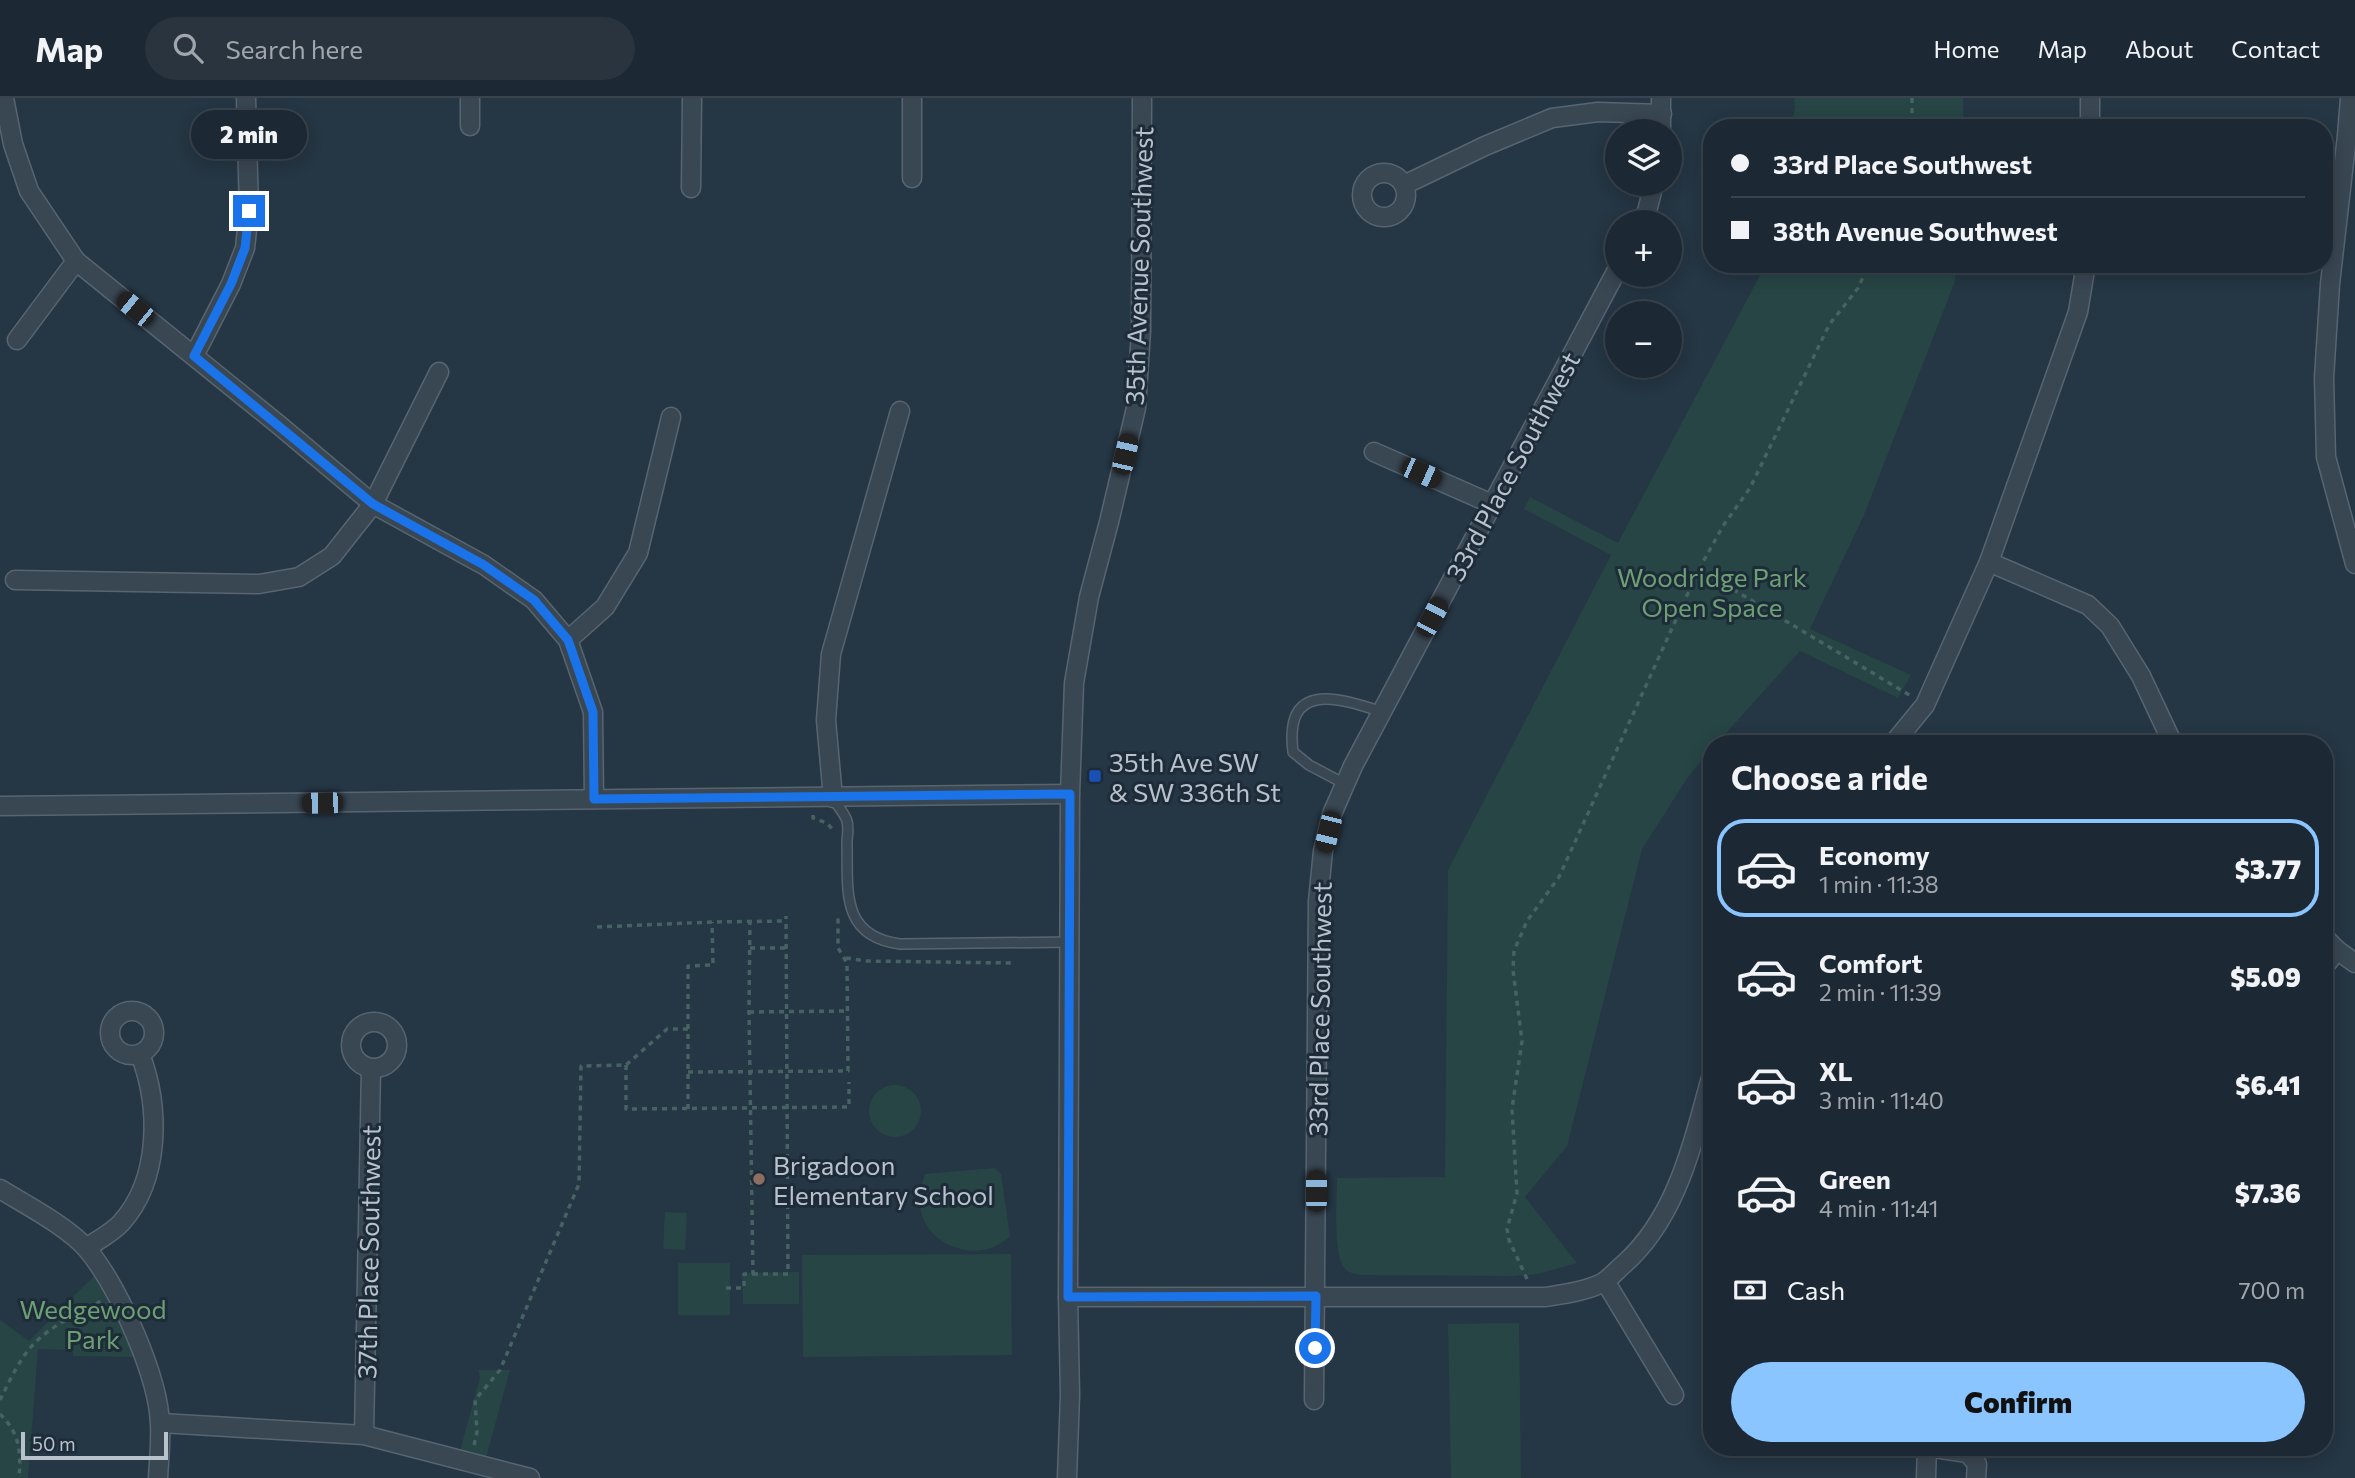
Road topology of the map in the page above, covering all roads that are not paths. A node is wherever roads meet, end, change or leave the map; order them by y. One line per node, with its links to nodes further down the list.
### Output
1 (4, 98): 16 (street)
2 (246, 98): 21 (street)
3 (470, 98): 11 (street)
4 (692, 98): 14 (street)
5 (912, 98): 12 (street)
6 (1142, 98): 36 (street, 35th Avenue Southwest)
7 (2090, 98): 10 (street)
8 (2350, 98): 15 (street)
9 (1662, 114): 13 (street)
10 (2090, 119)
11 (470, 126)
12 (912, 178)
13 (1404, 185)
14 (691, 188)
15 (2333, 258)
16 (76, 261): 20 (street); 21 (street)
17 (2084, 273): 28 (street)
18 (2331, 273): 29 (street)
19 (1608, 287): 27 (street, 33rd Place Southwest)
20 (17, 340)
21 (194, 356): 26 (street)
22 (439, 372): 26 (street)
23 (900, 411): 37 (street)
24 (671, 416): 31 (street)
25 (1374, 452): 27 (street)
26 (373, 504): 30 (street); 31 (street)
27 (1492, 504): 32 (street, 33rd Place Southwest)
28 (1989, 562): 33 (street); 34 (street)
29 (2355, 564)
30 (15, 580)
31 (568, 640): 38 (street)
32 (1382, 712): 35 (street, 33rd Place Southwest); 35 (lane)
33 (1900, 735)
34 (2169, 735)
35 (1345, 784): 49 (street, 33rd Place Southwest)
36 (1070, 794): 37 (street); 40 (street, 35th Avenue Southwest)
37 (833, 798): 38 (street); 40 (lane)
38 (594, 799): 39 (street)
39 (0, 806)
40 (1070, 942): 50 (street, 35th Avenue Southwest)
41 (2333, 946): 42 (street)
42 (2355, 963)
43 (140, 1054): 47 (street)
44 (371, 1068): 54 (street, 37th Place Southwest)
45 (1703, 1105): 48 (street)
46 (0, 1189): 47 (street)
47 (86, 1248): 53 (street)
48 (1605, 1281): 49 (street); 51 (street)
49 (1316, 1296): 50 (street); 52 (street, 33rd Place Southwest)
50 (1068, 1297): 59 (street, 35th Avenue Southwest)
51 (1674, 1395)
52 (1314, 1400)
53 (160, 1423): 54 (street); 58 (street)
54 (364, 1435): 57 (street)
55 (1927, 1456): 60 (street)
56 (1970, 1456): 61 (street)
57 (520, 1477)
58 (158, 1478)
59 (1068, 1478)
60 (1926, 1478)
61 (1976, 1478)

